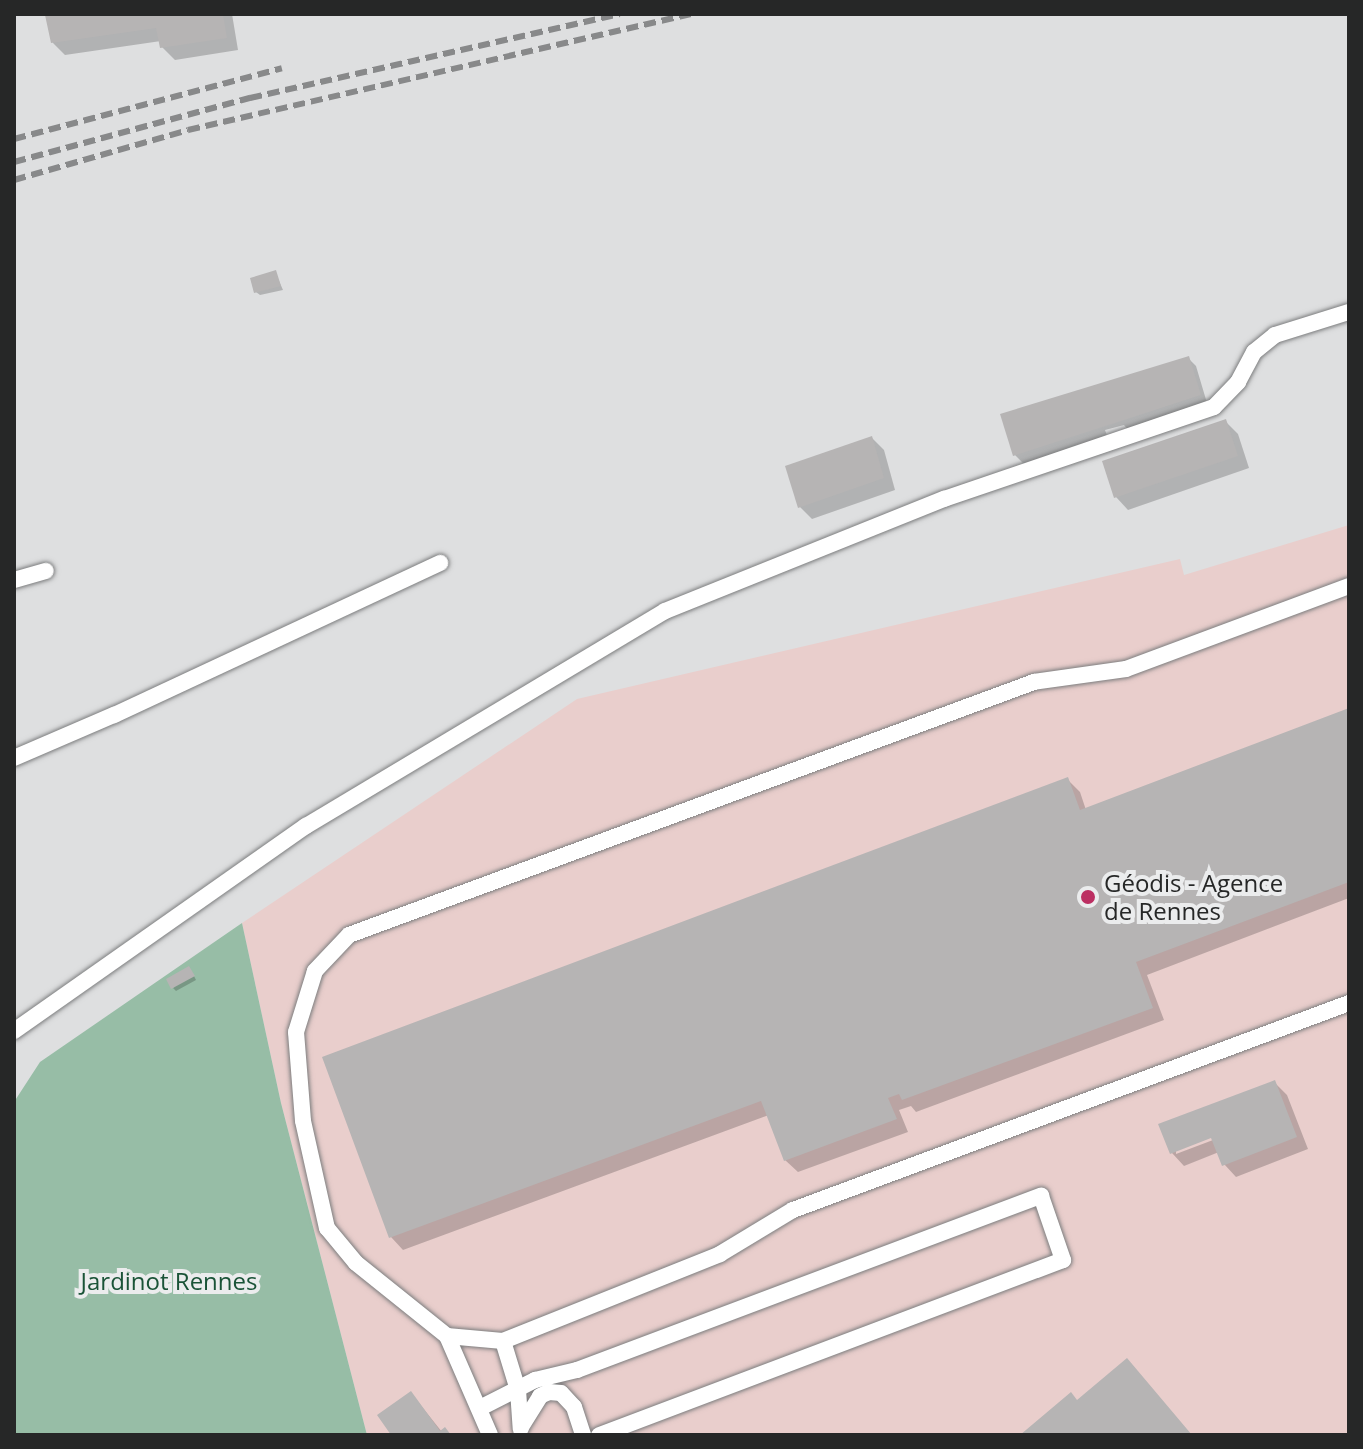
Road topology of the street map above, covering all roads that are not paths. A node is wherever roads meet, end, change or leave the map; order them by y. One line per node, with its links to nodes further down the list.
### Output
1 (1349, 312): 8 (lane)
2 (440, 563): 6 (lane)
3 (46, 571): 4 (lane)
4 (14, 580)
5 (1349, 586): 9 (lane)
6 (14, 758)
7 (1349, 1003): 10 (lane)
8 (14, 1031)
9 (447, 1336): 10 (lane); 12 (lane)
10 (503, 1341): 11 (lane)
11 (518, 1390): 12 (lane); 13 (lane); 16 (lane)
12 (480, 1408): 14 (lane)
13 (522, 1431): 15 (lane)
14 (490, 1435)
15 (583, 1435)
16 (599, 1435)

